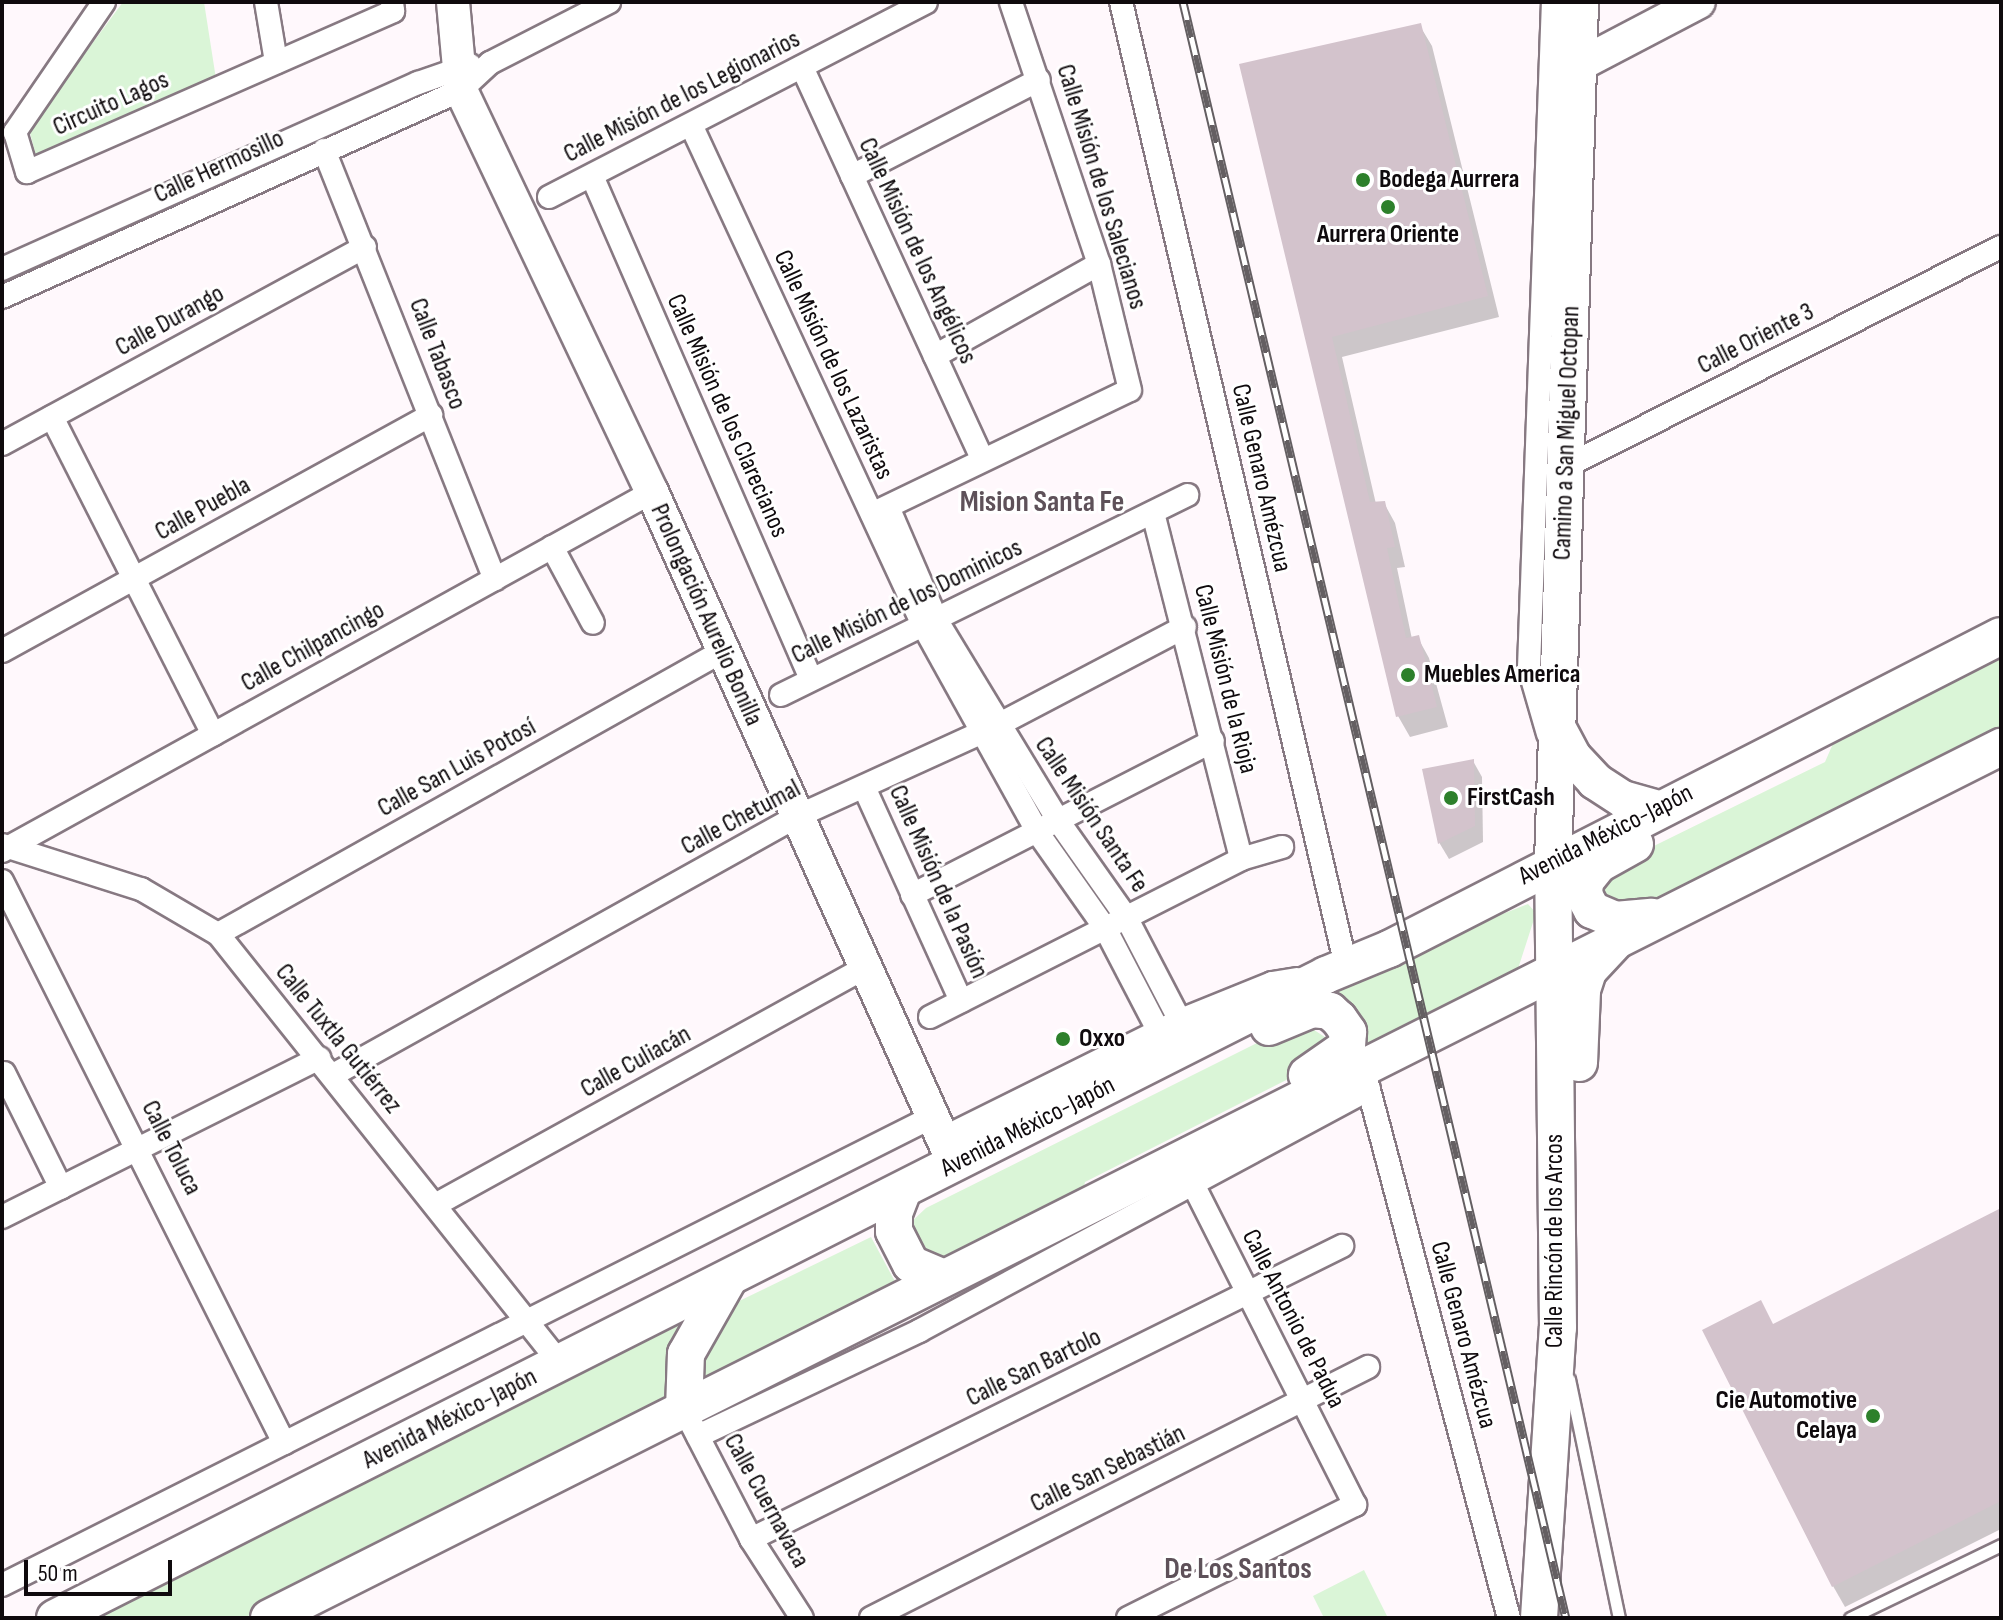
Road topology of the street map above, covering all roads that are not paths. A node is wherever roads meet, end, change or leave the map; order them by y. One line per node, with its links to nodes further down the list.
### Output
1 (104, 2): 12 (street, Circuito Lagos)
2 (266, 2): 12 (street)
3 (392, 2): 12 (street, Circuito Lagos)
4 (453, 2): 15 (street)
5 (609, 2): 15 (street)
6 (926, 2): 14 (street, Calle Misión de los Legionarios)
7 (1011, 2): 16 (street, Calle Misión de los Salecianos)
8 (1121, 2): 73 (street, Calle Genaro Amézcua)
9 (1553, 2): 18 (street)
10 (1580, 2): 13 (main road, Camino a San Miguel Octopan)
11 (1699, 2): 13 (street)
12 (276, 62)
13 (1581, 64): 18 (main road, Camino a San Miguel Octopan)
14 (802, 67): 17 (street, Calle Misión de los Legionarios); 21 (street, Calle Misión de los Angélicos)
15 (458, 78): 19 (street, Calle Hermosillo); 26 (street, Calle Hermosillo); 34 (street, Prolongación Aurelio Bonilla)
16 (1039, 80): 21 (street); 25 (street, Calle Misión de los Salecianos)
17 (692, 127): 20 (street, Calle Misión de los Legionarios); 36 (street, Calle Misión de los Lazaristas)
18 (1562, 128): 33 (main road, Camino a San Miguel Octopan)
19 (324, 150): 23 (street, Calle Tabasco); 27 (street, Calle Hermosillo)
20 (592, 176): 22 (street, Calle Misión de los Legionarios); 47 (street, Calle Misión de los Clarecianos)
21 (852, 176): 28 (street, Calle Misión de los Angélicos)
22 (549, 197)
23 (365, 247): 29 (street, Calle Tabasco); 30 (street, Calle Durango)
24 (2001, 247): 33 (street, Calle Oriente 3)
25 (1099, 264): 28 (street); 32 (street, Calle Misión de los Salecianos)
26 (2, 269)
27 (2, 297)
28 (935, 356): 32 (street, Calle Misión de los Angélicos)
29 (431, 415): 39 (street, Calle Puebla); 40 (street, Calle Tabasco)
30 (52, 417): 31 (street, Calle Durango); 39 (street)
31 (2, 444)
32 (982, 458): 36 (street)
33 (1551, 474): 53 (main road, Camino a San Miguel Octopan)
34 (652, 492): 38 (street, Calle Chilpancingo); 46 (street, Prolongación Aurelio Bonilla)
35 (1188, 495): 37 (street, Calle Misión de los Dominicos)
36 (880, 510): 42 (street, Calle Misión de los Lazaristas)
37 (1153, 513): 42 (street, Calle Misión de los Dominicos); 43 (street, Calle Misión de la Rioja)
38 (552, 547): 40 (street, Calle Chilpancingo); 41 (street)
39 (135, 578): 45 (street, Calle Puebla); 51 (street)
40 (495, 579): 51 (street, Calle Chilpancingo)
41 (593, 623)
42 (930, 624): 47 (street, Calle Misión de los Dominicos); 50 (street, Calle Misión Santa Fe)
43 (1185, 627): 50 (street, Calle Chetumal); 52 (street, Calle Misión de la Rioja)
44 (2001, 636): 49 (main road, Avenida México-Japón)
45 (2, 651)
46 (723, 651): 57 (street, Prolongación Aurelio Bonilla); 69 (street, Calle San Luis Potosí)
47 (811, 679): 48 (street, Calle Misión de los Dominicos)
48 (781, 695)
49 (1819, 728): 56 (main road, Avenida México-Japón); 66 (main road)
50 (990, 729): 55 (street, Calle Chetumal); 58 (street, Calle Misión Santa Fe); 59 (street, Calle Misión Santa Fe)
51 (213, 734): 61 (street, Calle Chilpancingo)
52 (1213, 741): 58 (street); 62 (street, Calle Misión de la Rioja)
53 (1556, 743): 56 (main road); 63 (main road, Camino a San Miguel Octopan)
54 (2001, 747): 66 (main road)
55 (864, 787): 57 (street, Calle Chetumal); 65 (street, Calle Misión de la Pasión)
56 (1658, 809): 63 (main road, Avenida México-Japón)
57 (796, 817): 71 (street, Prolongación Aurelio Bonilla); 77 (street, Calle Chetumal)
58 (1059, 822): 59 (street); 67 (street, Calle Misión Santa Fe)
59 (1038, 833): 65 (street); 68 (street, Calle Misión Santa Fe)
60 (1282, 847): 62 (street)
61 (4, 848): 69 (street, Calle Tuxtla Gutiérrez)
62 (1241, 859): 67 (street)
63 (1553, 863): 72 (main road, Calle Rincón de los Arcos); 73 (main road, Avenida México-Japón)
64 (2, 881): 82 (street, Calle Toluca)
65 (912, 895): 74 (street, Calle Misión de la Pasión)
66 (1662, 915): 70 (main road)
67 (1126, 917): 68 (street); 76 (street, Calle Misión Santa Fe)
68 (1105, 928): 74 (street); 76 (street, Calle Misión Santa Fe)
69 (218, 934): 77 (street, Calle Tuxtla Gutiérrez)
70 (1621, 934): 72 (main road); 90 (main road)
71 (864, 968): 81 (street, Prolongación Aurelio Bonilla); 87 (street, Calle Culiacán)
72 (1555, 968): 79 (main road); 90 (main road, Calle Rincón de los Arcos)
73 (1336, 970): 76 (main road, Avenida México-Japón)
74 (961, 1001): 75 (street)
75 (930, 1017)
76 (1175, 1038): 80 (main road, Avenida México-Japón); 81 (street)
77 (326, 1066): 82 (street, Calle Chetumal); 87 (street, Calle Tuxtla Gutiérrez)
78 (4, 1073): 84 (street)
79 (1366, 1078): 83 (main road); 109 (street, Calle Genaro Amézcua)
80 (1054, 1114): 81 (main road, Avenida México-Japón); 86 (main road)
81 (942, 1140): 85 (main road, Avenida México-Japón); 94 (street)
82 (140, 1148): 84 (street, Calle Chetumal); 100 (street, Calle Toluca)
83 (1187, 1173): 86 (main road); 93 (street, Calle Antonio de Padua); 99 (street)
84 (61, 1188): 88 (street, Calle Chetumal)
85 (903, 1190): 91 (main road); 92 (main road, Avenida México-Japón)
86 (1092, 1202): 91 (main road)
87 (435, 1205): 94 (street, Calle Tuxtla Gutiérrez)
88 (2, 1217)
89 (1342, 1246): 93 (street, Calle San Bartolo)
90 (1556, 1271): 95 (main road, Calle Rincón de los Arcos)
91 (942, 1277): 99 (main road)
92 (729, 1278): 96 (main road, Avenida México-Japón); 99 (main road)
93 (1250, 1293): 98 (street, Calle Antonio de Padua); 101 (street, Calle San Bartolo)
94 (527, 1322): 96 (street, Calle Tuxtla Gutiérrez); 100 (street)
95 (1558, 1328): 110 (main road, Calle Rincón de los Arcos); 111 (lane)
96 (560, 1363): 104 (main road, Avenida México-Japón)
97 (1368, 1367): 98 (street, Calle San Sebastián)
98 (1304, 1403): 107 (street, Calle San Sebastián); 108 (street, Calle Antonio de Padua)
99 (691, 1423): 101 (street, Calle Cuernavaca); 105 (main road)
100 (284, 1443): 103 (street)
101 (751, 1539): 106 (street, Calle Cuernavaca)
102 (2001, 1545): 112 (lane)
103 (2, 1585)
104 (60, 1617)
105 (269, 1618)
106 (802, 1618)
107 (871, 1618)
108 (1128, 1618)
109 (1509, 1618)
110 (1539, 1618)
111 (1619, 1618)
112 (1850, 1618)

